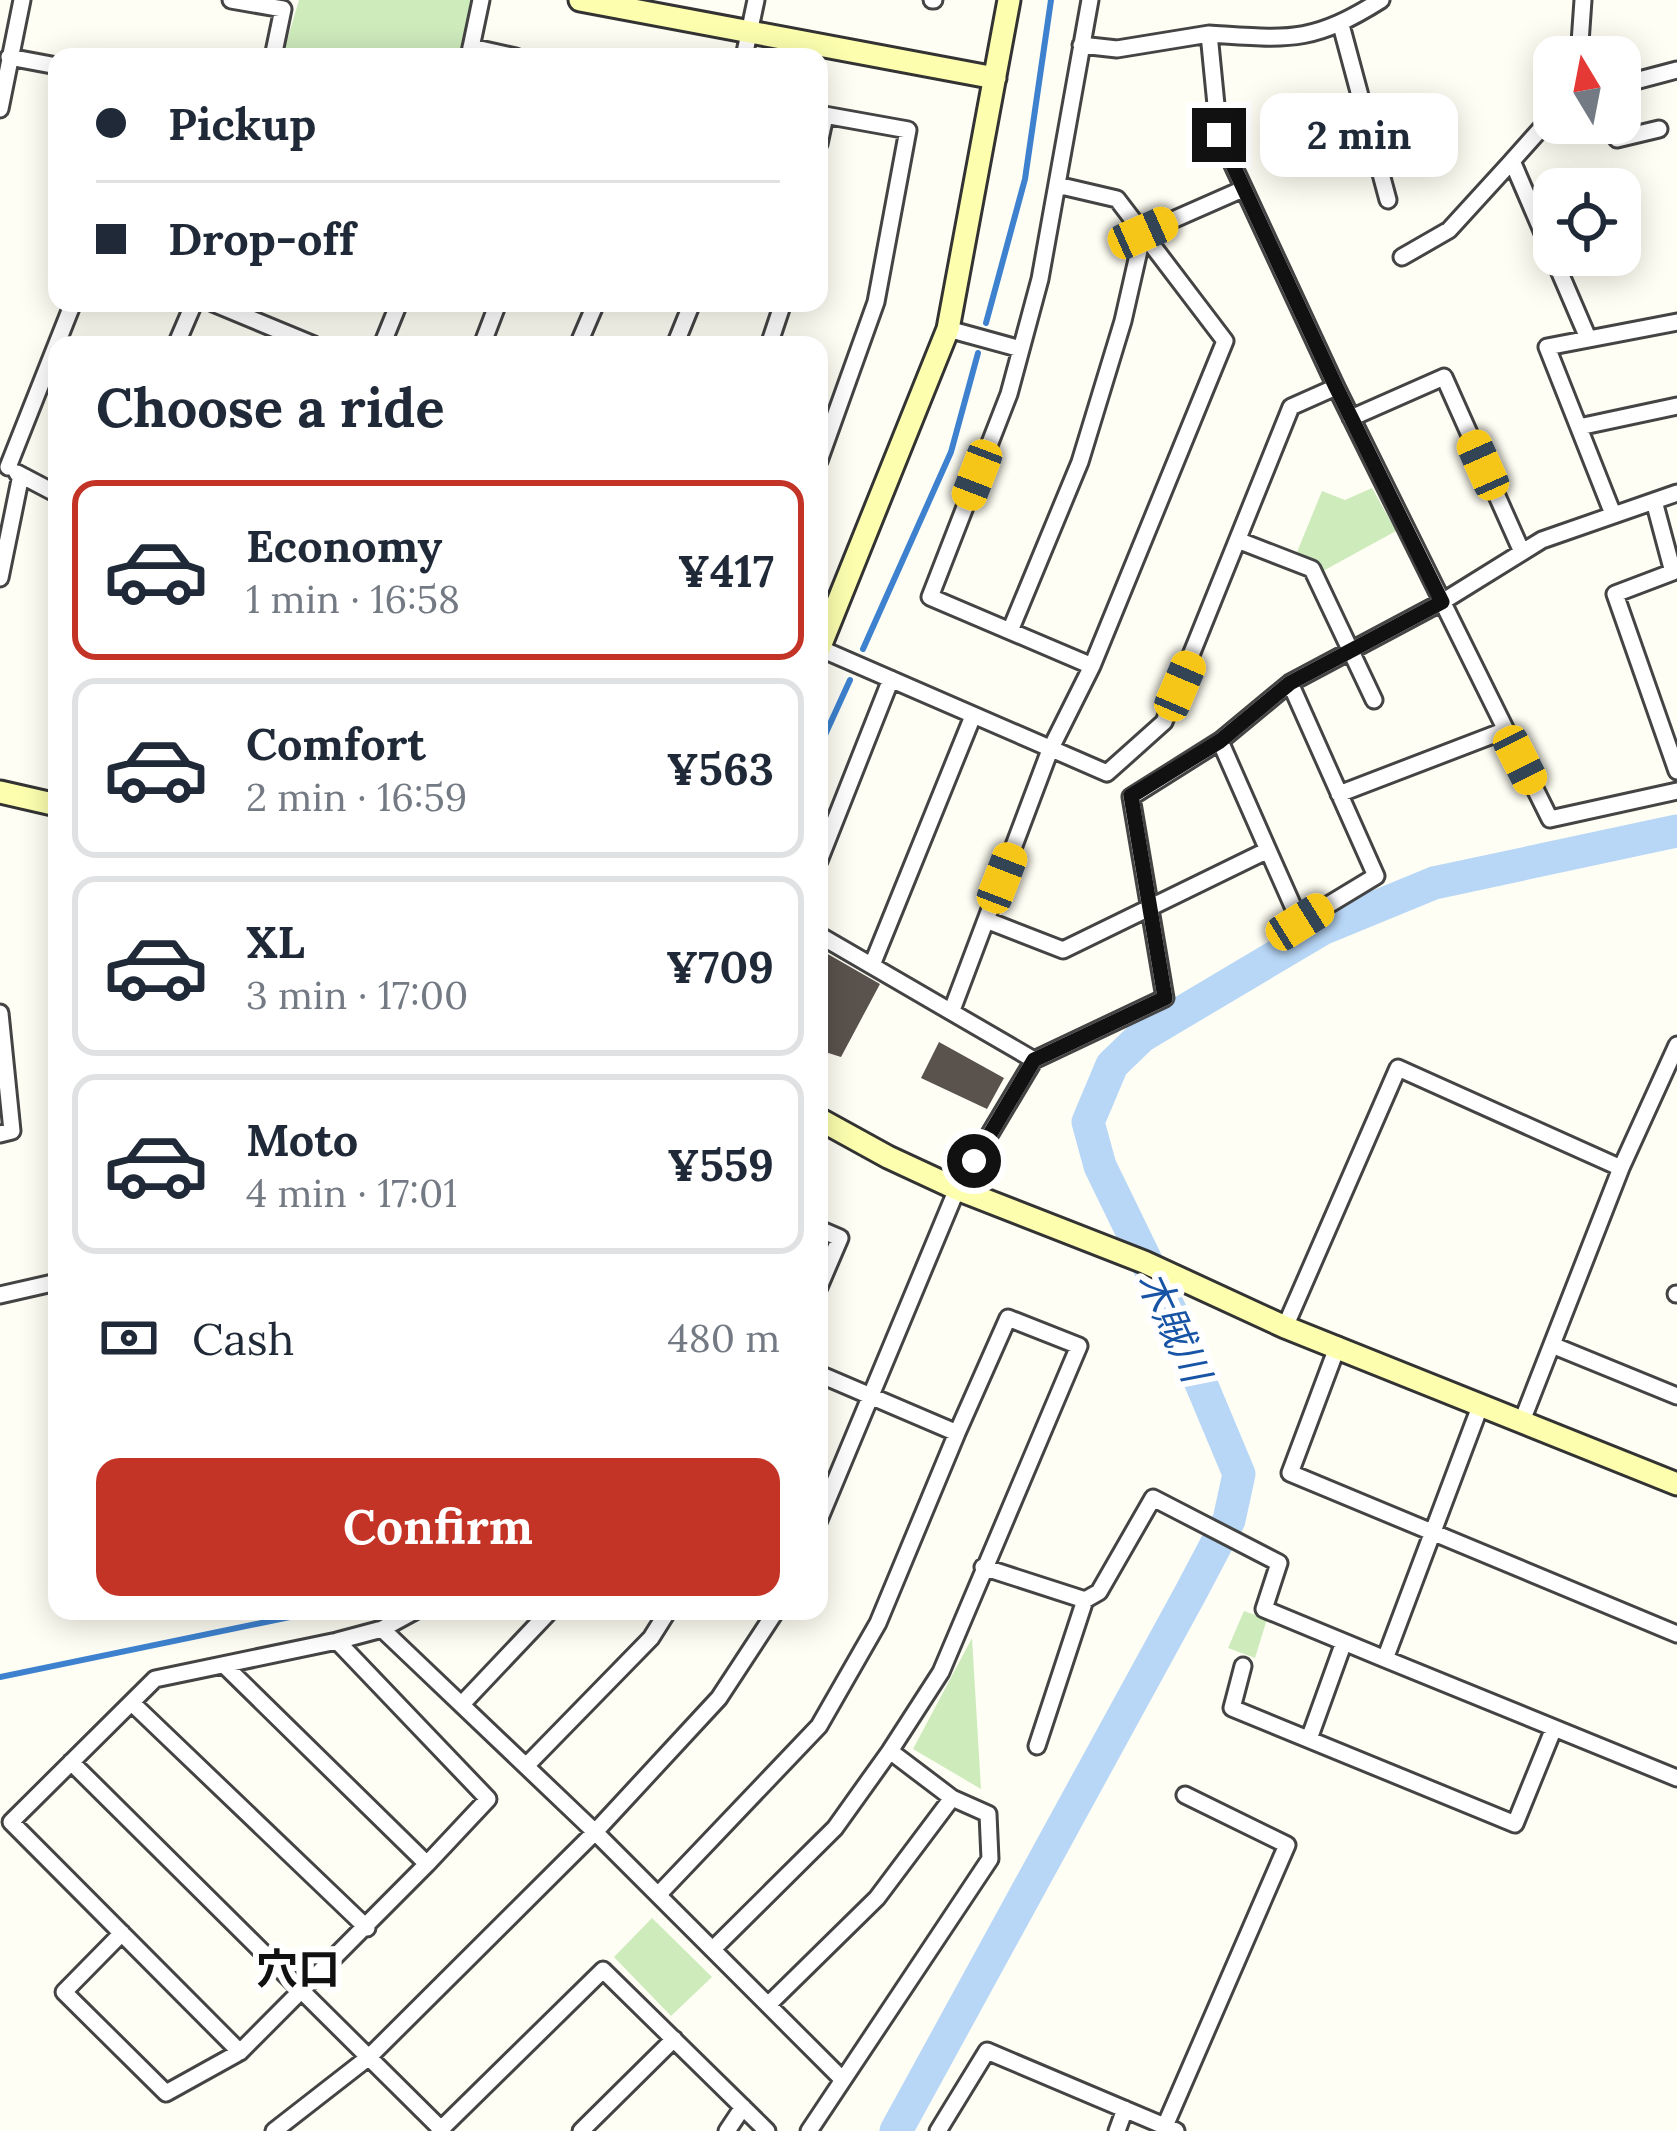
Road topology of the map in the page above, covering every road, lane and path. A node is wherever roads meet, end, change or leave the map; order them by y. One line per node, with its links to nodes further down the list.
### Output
1 (22, 0): 19 (street)
2 (231, 0): 16 (street)
3 (481, 0): 17 (street)
4 (580, 0): 12 (street)
5 (756, 0): 12 (street)
6 (1009, 0): 23 (street)
7 (1090, 0): 15 (street)
8 (1347, 0): 11 (street)
9 (1381, 0): 11 (street)
10 (1583, 0): 14 (street)
11 (1348, 21): 13 (street); 32 (street)
12 (749, 32): 18 (street); 23 (street)
13 (1209, 34): 15 (street); 31 (street)
14 (1580, 36)
15 (1082, 45): 30 (street)
16 (274, 48)
17 (471, 48)
18 (746, 48)
19 (9, 57): 20 (street); 24 (street)
20 (48, 64)
21 (1677, 70): 22 (street)
22 (1641, 77)
23 (995, 79): 37 (street)
24 (0, 109)
25 (828, 116): 46 (street)
26 (1659, 129): 27 (street)
27 (1641, 133)
28 (1533, 138): 29 (street)
29 (1512, 161): 34 (street); 39 (street)
30 (1057, 185): 33 (street); 40 (street)
31 (1244, 189): 33 (street); 42 (street)
32 (1388, 200)
33 (1143, 233): 57 (street); 60 (street)
34 (1402, 257)
35 (235, 312): 38 (street)
36 (1677, 322): 39 (street)
37 (947, 329): 40 (street); 56 (street)
38 (292, 336)
39 (1588, 338): 45 (street)
40 (1021, 349): 57 (street)
41 (48, 368): 47 (street)
42 (1336, 387): 44 (street); 52 (street)
43 (1677, 406): 45 (street)
44 (1351, 418): 53 (street); 55 (street)
45 (1579, 427): 51 (street)
46 (828, 436)
47 (10, 468): 48 (street); 54 (street)
48 (48, 489)
49 (1677, 493): 50 (street)
50 (1654, 501): 51 (street); 68 (street)
51 (1612, 514): 53 (street)
52 (1240, 541): 58 (street); 67 (street)
53 (1522, 552): 55 (street)
54 (0, 578)
55 (1442, 602): 58 (street); 65 (street)
56 (828, 626)
57 (1010, 632): 60 (street)
58 (1352, 649): 62 (street); 63 (street)
59 (828, 652): 61 (street)
60 (1092, 666): 67 (street)
61 (891, 680): 64 (street); 73 (street)
62 (1290, 683): 66 (street); 71 (street)
63 (1374, 700)
64 (974, 716): 67 (street); 78 (street)
65 (1506, 730): 69 (street); 71 (street)
66 (1220, 741): 74 (street); 75 (street)
67 (1050, 750): 76 (street)
68 (1677, 771)
69 (1677, 791)
70 (0, 792): 72 (street)
71 (1340, 794): 74 (street)
72 (48, 803)
73 (828, 838)
74 (1268, 850): 75 (street)
75 (1150, 907): 76 (street); 82 (street)
76 (986, 920): 79 (street)
77 (828, 940): 78 (street)
78 (872, 965): 79 (street)
79 (952, 1010): 82 (street)
80 (0, 1013): 84 (street)
81 (1677, 1045): 85 (street)
82 (1034, 1060): 86 (street)
83 (828, 1124): 86 (street)
84 (0, 1134)
85 (1622, 1168): 91 (street); 93 (street)
86 (957, 1189): 91 (street); 95 (street)
87 (828, 1233): 88 (street)
88 (828, 1266)
89 (48, 1284): 90 (street)
90 (0, 1295)
91 (1285, 1327): 92 (street)
92 (1337, 1345): 97 (street); 102 (street)
93 (1552, 1345): 96 (street); 98 (street)
94 (828, 1378): 95 (street)
95 (872, 1396): 99 (street); 101 (street)
96 (1677, 1396)
97 (1481, 1404): 98 (street); 102 (street)
98 (1522, 1420): 100 (street)
99 (957, 1433): 103 (street); 129 (street)
100 (1677, 1484)
101 (828, 1499)
102 (1431, 1531): 110 (street); 113 (street)
103 (983, 1567): 104 (street); 121 (street)
104 (1084, 1600): 112 (street); 120 (street)
105 (399, 1620): 109 (street)
106 (541, 1620): 117 (street)
107 (662, 1620): 123 (street)
108 (770, 1620): 127 (street)
109 (382, 1629): 111 (street); 117 (street)
110 (1677, 1634)
111 (337, 1641): 114 (street); 128 (street)
112 (1344, 1642): 113 (street); 119 (street)
113 (1385, 1659): 118 (street)
114 (224, 1665): 116 (street); 128 (street)
115 (1244, 1666): 119 (street)
116 (132, 1702): 122 (street); 130 (street)
117 (462, 1704): 123 (street)
118 (1554, 1728): 119 (street); 124 (street)
119 (1309, 1739)
120 (1037, 1746)
121 (890, 1750): 126 (street); 132 (street)
122 (71, 1762): 131 (street); 133 (street)
123 (526, 1766): 127 (street)
124 (1677, 1778)
125 (1185, 1796): 141 (street)
126 (952, 1798): 134 (street); 138 (street)
127 (595, 1832): 129 (street); 137 (street)
128 (427, 1864): 130 (street)
129 (658, 1895): 132 (street)
130 (368, 1928): 133 (street)
131 (122, 1933): 136 (street); 136 (street)
132 (712, 1949): 134 (street)
133 (301, 1992): 136 (street); 137 (street)
134 (768, 2005): 138 (street)
135 (674, 2039): 139 (street); 142 (street); 144 (street)
136 (240, 2052)
137 (369, 2057): 142 (street); 143 (street)
138 (841, 2078): 147 (street)
139 (743, 2107): 145 (street); 146 (street)
140 (1125, 2109): 141 (street); 148 (street); 149 (street)
141 (1170, 2128)
142 (441, 2130)
143 (274, 2131)
144 (581, 2131)
145 (727, 2131)
146 (767, 2131)
147 (808, 2131)
148 (938, 2131)
149 (1118, 2131)

